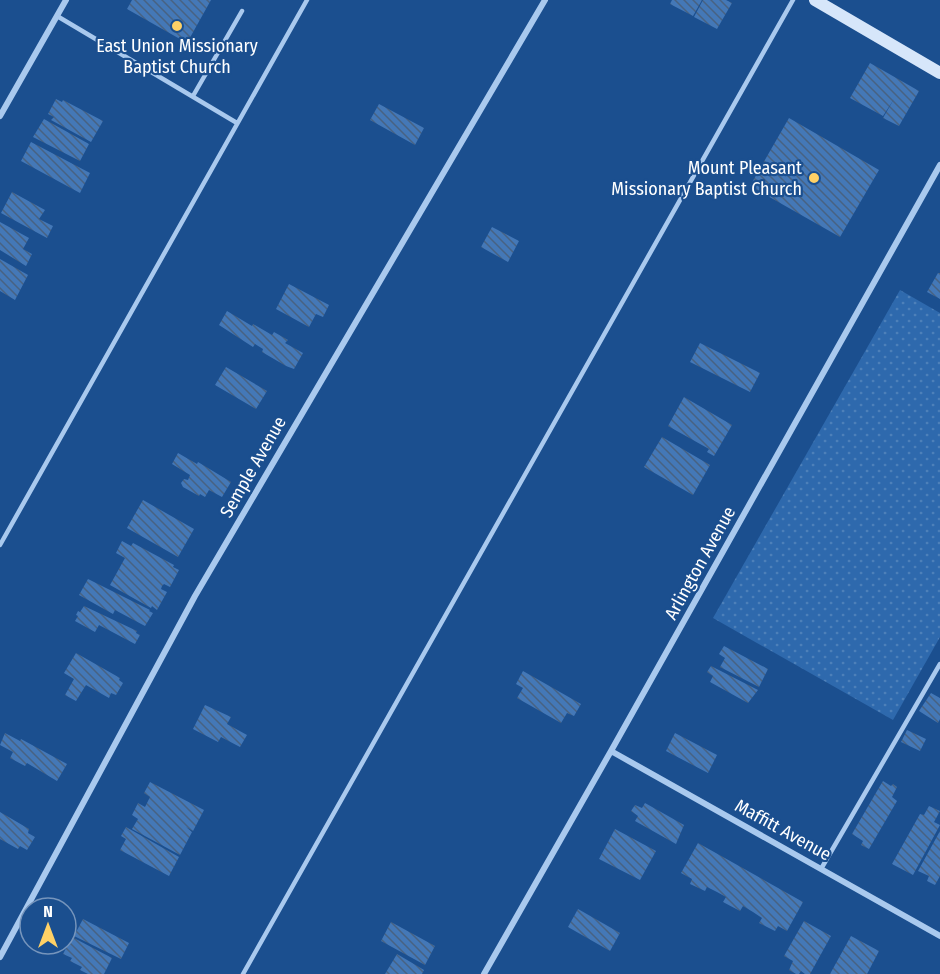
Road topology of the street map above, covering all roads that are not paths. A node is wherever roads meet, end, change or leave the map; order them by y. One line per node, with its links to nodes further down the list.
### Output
1 (66, 0): 7 (street)
2 (307, 0): 11 (lane)
3 (545, 0): 18 (street, Semple Avenue)
4 (793, 0): 19 (lane)
5 (815, 0): 8 (street)
6 (242, 11): 9 (lane)
7 (57, 16): 9 (lane); 10 (street)
8 (940, 73)
9 (193, 96): 11 (lane)
10 (0, 116)
11 (237, 123): 13 (lane)
12 (940, 165): 15 (street, Arlington Avenue)
13 (0, 545)
14 (940, 664): 16 (lane)
15 (611, 751): 16 (street, Maffitt Avenue); 20 (street, Arlington Avenue)
16 (821, 869): 17 (street, Maffitt Avenue)
17 (940, 936)
18 (0, 957)
19 (243, 974)
20 (484, 974)

